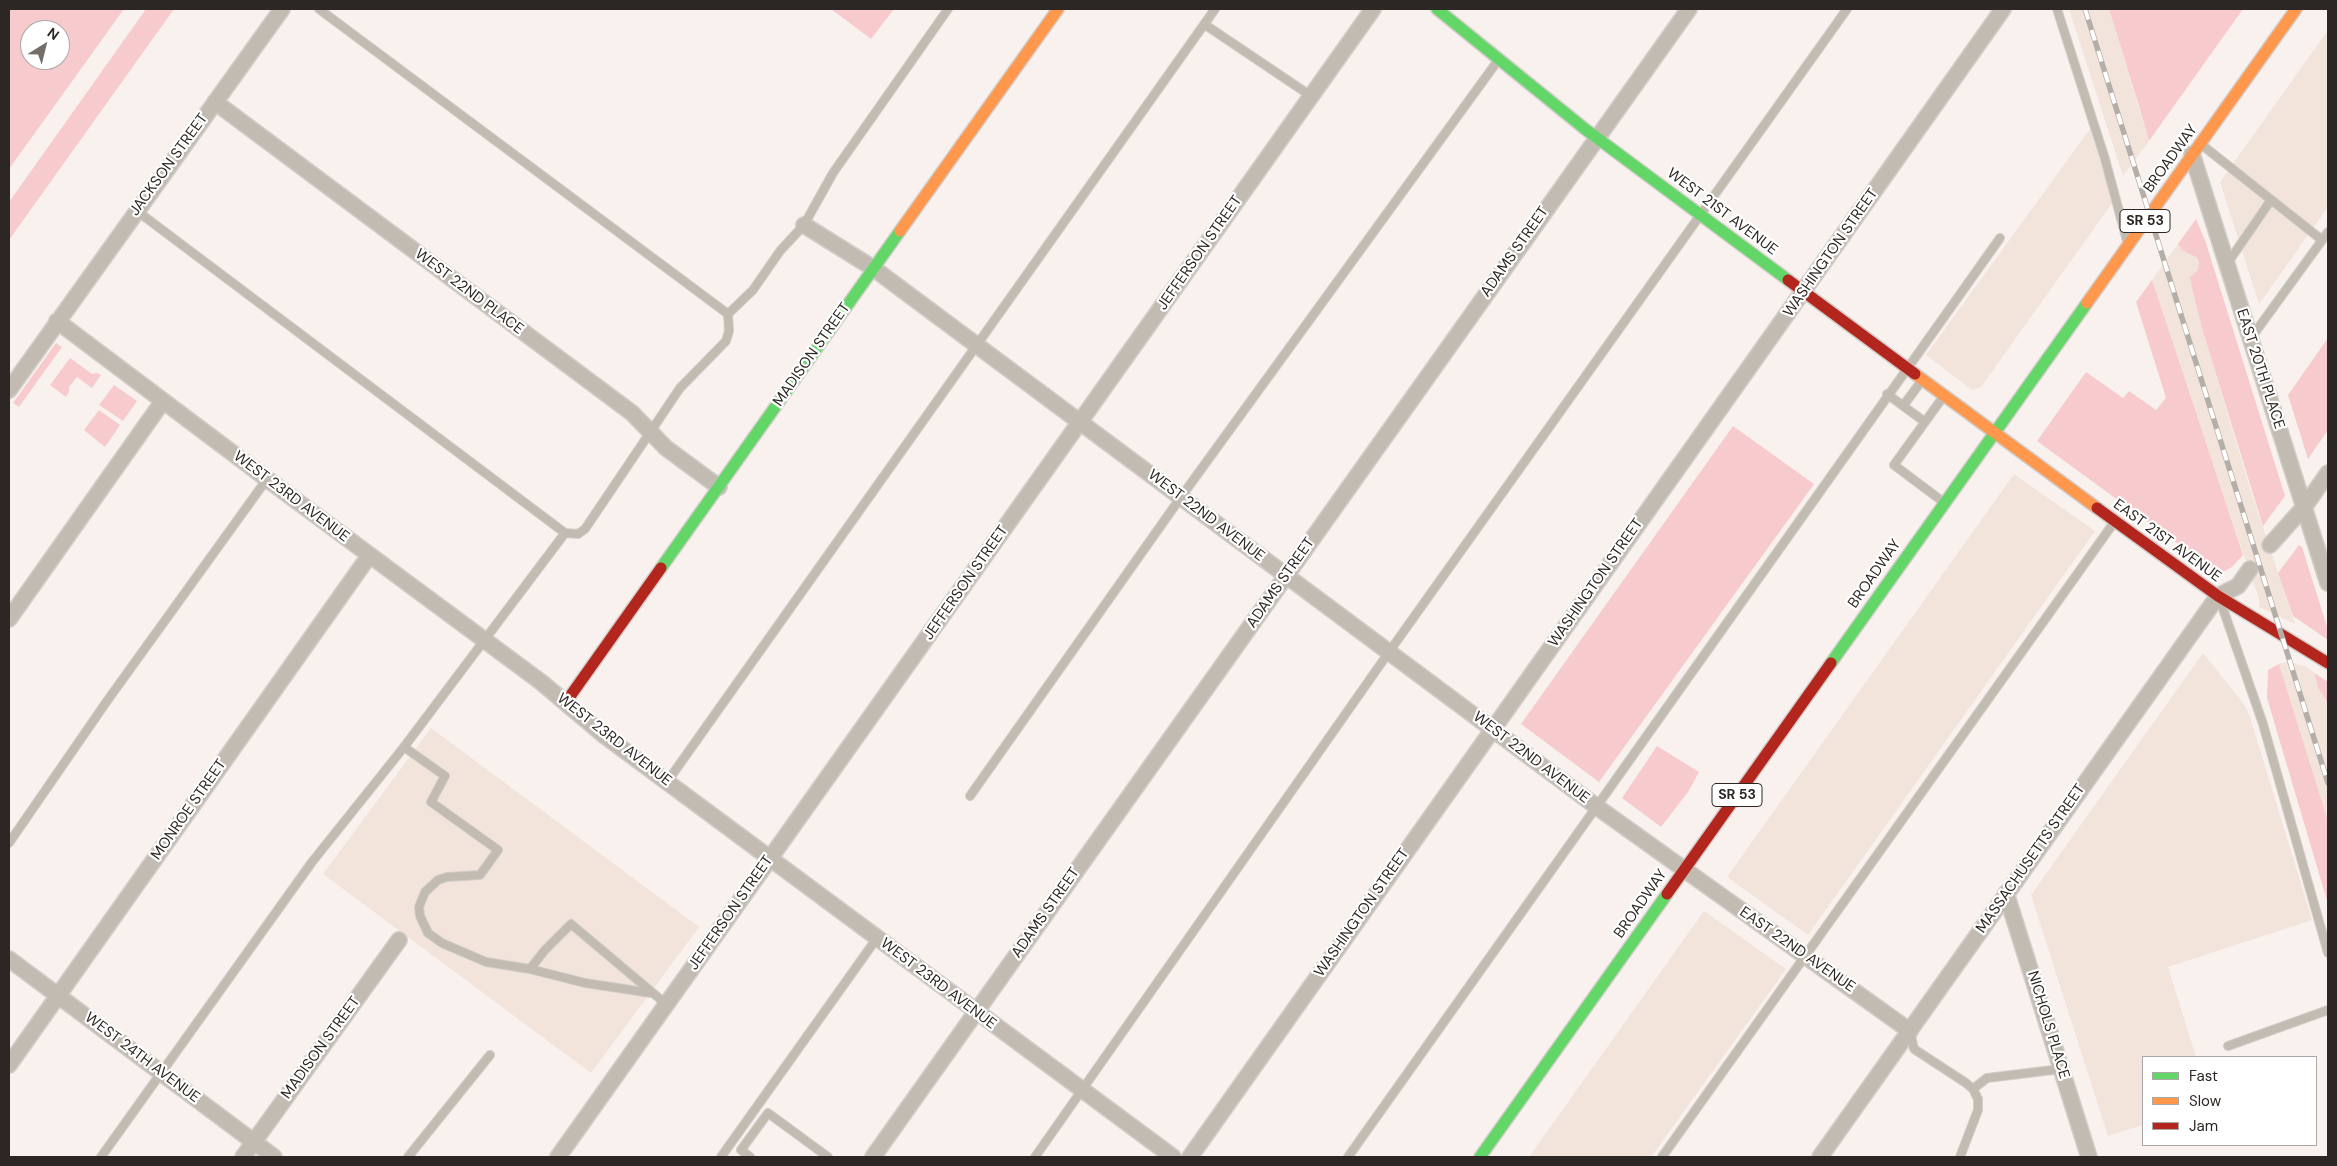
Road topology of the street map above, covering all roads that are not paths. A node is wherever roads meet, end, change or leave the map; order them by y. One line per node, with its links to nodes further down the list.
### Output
1 (282, 9): 16 (street, JACKSON STREET)
2 (319, 9): 30 (lane)
3 (948, 9): 22 (lane)
4 (1058, 9): 28 (street, MADISON STREET)
5 (1215, 9): 13 (lane)
6 (1373, 9): 15 (street, JEFFERSON STREET)
7 (1437, 9): 14 (street, WEST 21ST AVENUE)
8 (1690, 9): 17 (street, ADAMS STREET)
9 (1847, 9): 21 (lane)
10 (2003, 9): 29 (street, WASHINGTON STREET)
11 (2057, 9): 26 (lane)
12 (2296, 9): 18 (street, BROADWAY / SR 53)
13 (1204, 24): 15 (lane); 33 (lane)
14 (1499, 59): 17 (street, WEST 21ST AVENUE); 48 (lane)
15 (1311, 96): 41 (street, JEFFERSON STREET)
16 (215, 102): 20 (street, JACKSON STREET); 43 (street, WEST 22ND PLACE)
17 (1596, 137): 21 (street, WEST 21ST AVENUE); 56 (street, ADAMS STREET)
18 (2196, 149): 19 (lane); 26 (street, BROADWAY / SR 53); 27 (street, EAST 20TH PLACE)
19 (2271, 200): 25 (lane); 27 (lane)
20 (137, 211): 31 (street, JACKSON STREET); 52 (lane)
21 (1700, 214): 29 (street, WEST 21ST AVENUE); 61 (lane)
22 (804, 225): 28 (street, WEST 22ND AVENUE); 30 (lane)
23 (2328, 232): 25 (lane)
24 (2000, 238): 34 (lane)
25 (2322, 240): 32 (lane)
26 (2128, 245): 44 (street, BROADWAY / SR 53)
27 (2226, 264): 32 (street, EAST 20TH PLACE)
28 (873, 268): 33 (street, WEST 22ND AVENUE); 47 (street, MADISON STREET)
29 (1804, 292): 34 (street, WEST 21ST AVENUE); 64 (street, WASHINGTON STREET)
30 (728, 314): 43 (lane)
31 (57, 321): 36 (street, JACKSON STREET); 39 (street, WEST 23RD AVENUE)
32 (2250, 340): 50 (street, EAST 20TH PLACE)
33 (978, 345): 41 (street, WEST 22ND AVENUE); 66 (lane)
34 (1907, 367): 35 (street, WEST 21ST AVENUE); 37 (lane)
35 (1923, 379): 38 (street, WEST 21ST AVENUE); 40 (lane)
36 (9, 390)
37 (1887, 394): 40 (lane); 68 (lane)
38 (1944, 395): 42 (lane); 44 (street, WEST 21ST AVENUE)
39 (163, 401): 46 (street, WEST 23RD AVENUE); 59 (street)
40 (1903, 406): 42 (lane)
41 (1081, 422): 48 (street, WEST 22ND AVENUE); 70 (street, JEFFERSON STREET)
42 (1925, 422): 49 (lane)
43 (651, 433): 47 (street, WEST 22ND PLACE); 52 (lane)
44 (1994, 433): 49 (street, BROADWAY / SR 53); 51 (street, EAST 21ST AVENUE)
45 (2328, 473): 50 (street)
46 (267, 479): 54 (street, WEST 23RD AVENUE); 69 (lane)
47 (719, 487): 63 (street, MADISON STREET)
48 (1181, 497): 56 (street, WEST 22ND AVENUE); 67 (lane)
49 (1945, 503): 71 (street, BROADWAY / SR 53)
50 (2305, 506): 53 (street); 57 (street, EAST 20TH PLACE)
51 (2115, 521): 58 (street, EAST 21ST AVENUE); 76 (lane)
52 (565, 532): 60 (lane)
53 (2270, 545)
54 (369, 556): 60 (street, WEST 23RD AVENUE); 80 (street, MONROE STREET)
55 (2250, 569): 58 (street, MASSACHUSETTS STREET)
56 (1286, 576): 61 (street, WEST 22ND AVENUE); 83 (street, ADAMS STREET)
57 (2328, 583)
58 (2218, 596): 62 (street, EAST 21ST AVENUE); 72 (street, MASSACHUSETTS STREET); 75 (lane)
59 (9, 619)
60 (484, 640): 63 (street, WEST 23RD AVENUE); 65 (lane)
61 (1389, 652): 64 (street, WEST 22ND AVENUE); 91 (lane)
62 (2328, 663)
63 (566, 702): 66 (street, WEST 23RD AVENUE)
64 (1492, 729): 68 (street, WEST 22ND AVENUE); 106 (street, WASHINGTON STREET)
65 (404, 746): 78 (lane); 89 (lane)
66 (667, 782): 70 (street, WEST 23RD AVENUE)
67 (970, 796)
68 (1597, 806): 71 (street, WEST 22ND AVENUE); 107 (lane)
69 (9, 843)
70 (770, 858): 73 (street, WEST 23RD AVENUE); 81 (street, JEFFERSON STREET)
71 (1684, 870): 76 (street, EAST 22ND AVENUE); 108 (street, BROADWAY / SR 53)
72 (2006, 893): 84 (street, MASSACHUSETTS STREET); 88 (street, NICHOLS PLACE)
73 (877, 938): 83 (street, WEST 23RD AVENUE); 99 (lane)
74 (399, 940): 92 (street, MADISON STREET)
75 (2328, 952)
76 (1805, 956): 84 (street, EAST 22ND AVENUE); 109 (lane)
77 (9, 959): 80 (street, WEST 24TH AVENUE)
78 (530, 969): 79 (lane); 79 (lane)
79 (651, 993): 81 (lane)
80 (58, 996): 87 (street, MONROE STREET); 89 (street, WEST 24TH AVENUE)
81 (666, 1004): 98 (street, JEFFERSON STREET)
82 (2328, 1010): 85 (lane)
83 (976, 1012): 91 (street, WEST 23RD AVENUE); 103 (street, ADAMS STREET)
84 (1910, 1031): 90 (lane); 110 (street, MASSACHUSETTS STREET)
85 (2228, 1046)
86 (490, 1055): 97 (lane)
87 (9, 1065)
88 (2061, 1069): 90 (lane); 112 (street, NICHOLS PLACE)
89 (161, 1073): 92 (street, WEST 24TH AVENUE); 94 (lane)
90 (1973, 1089): 111 (lane)
91 (1082, 1092): 104 (lane); 105 (street, WEST 23RD AVENUE)
92 (254, 1142): 95 (street, MADISON STREET); 96 (street, WEST 24TH AVENUE)
93 (740, 1150): 100 (lane); 101 (lane); 102 (lane)
94 (101, 1157)
95 (243, 1157)
96 (274, 1157)
97 (408, 1157)
98 (558, 1157)
99 (721, 1157)
100 (735, 1157)
101 (750, 1157)
102 (828, 1157)
103 (873, 1157)
104 (1035, 1157)
105 (1172, 1157)
106 (1190, 1157)
107 (1348, 1157)
108 (1480, 1157)
109 (1662, 1157)
110 (1820, 1157)
111 (1960, 1157)
112 (2089, 1157)

